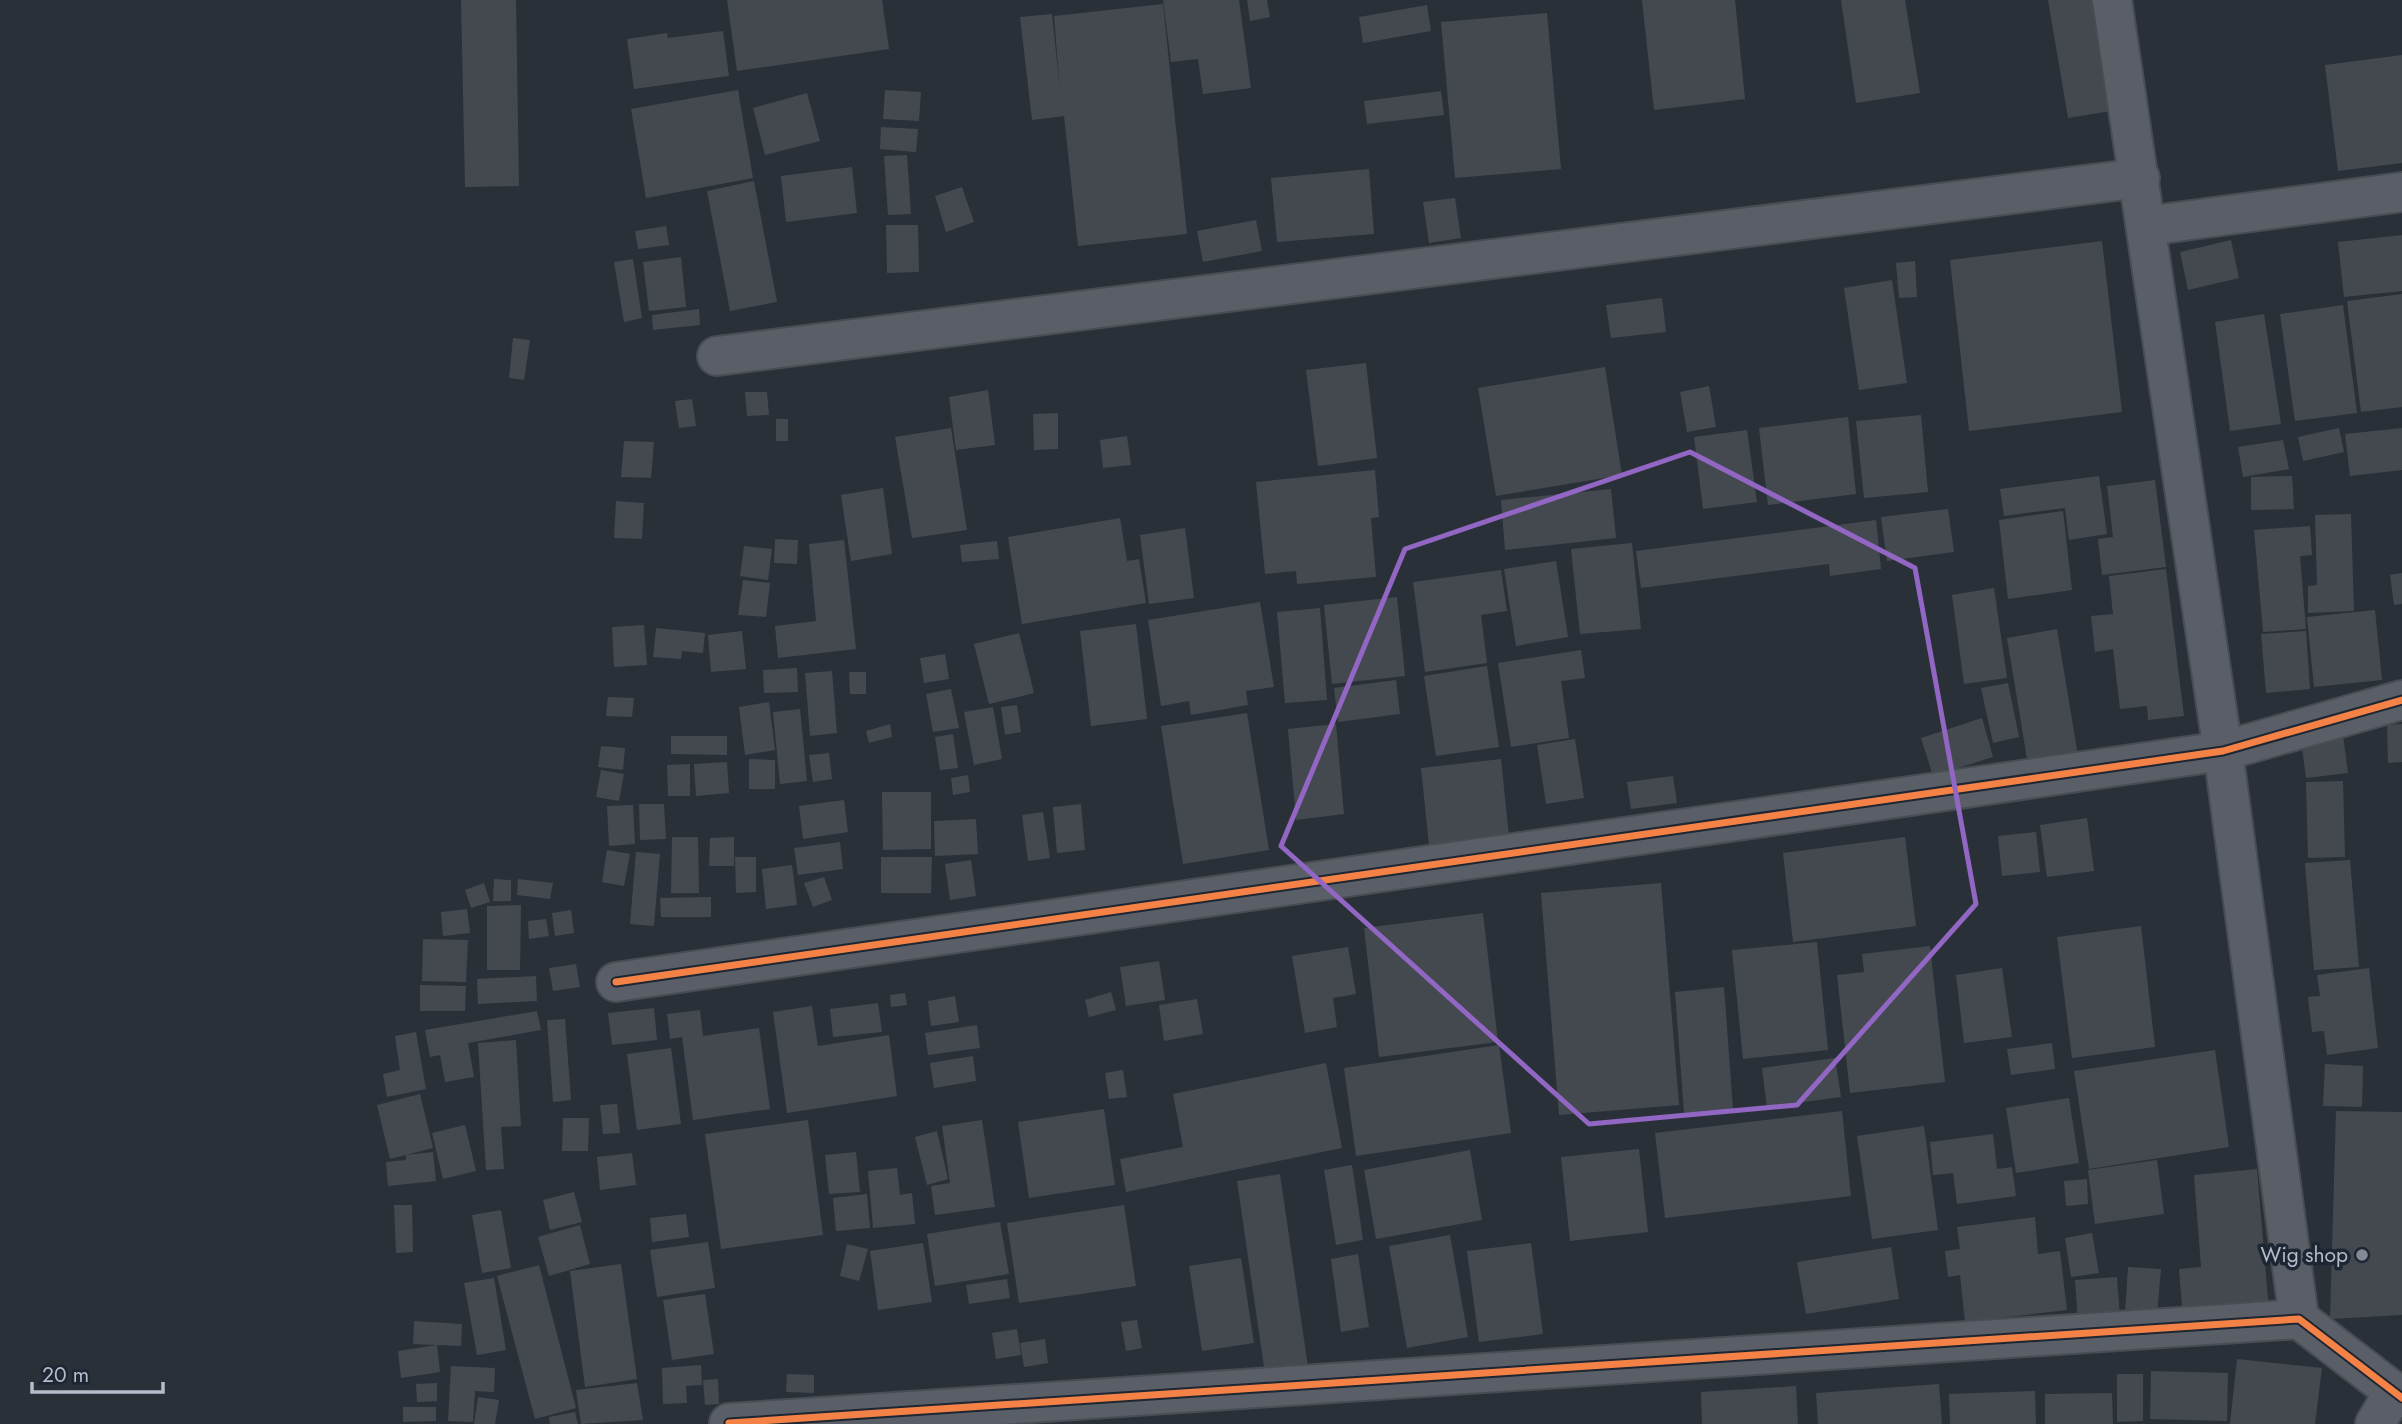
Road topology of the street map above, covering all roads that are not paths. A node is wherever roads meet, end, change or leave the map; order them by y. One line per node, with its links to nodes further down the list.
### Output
1 (2112, 0): 2 (street)
2 (2140, 178): 4 (street); 5 (street)
3 (2402, 192): 4 (street)
4 (2146, 226): 7 (street)
5 (716, 355)
6 (2402, 699): 7 (street)
7 (2223, 751): 8 (street); 9 (street)
8 (616, 982)
9 (2299, 1318): 10 (street); 11 (street)
10 (2390, 1405)
11 (729, 1423)

